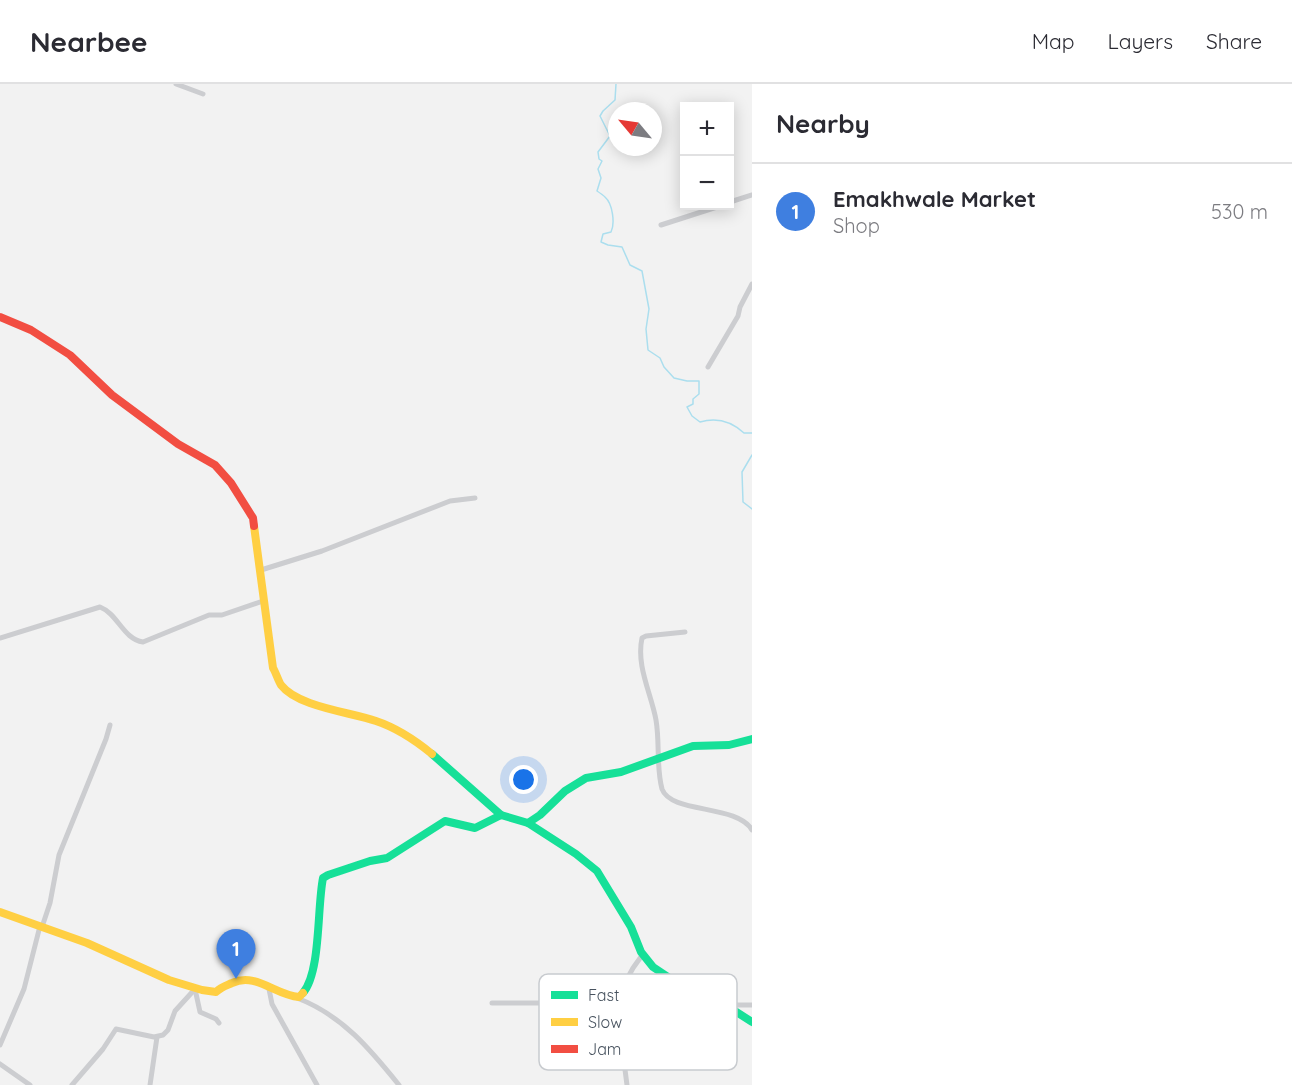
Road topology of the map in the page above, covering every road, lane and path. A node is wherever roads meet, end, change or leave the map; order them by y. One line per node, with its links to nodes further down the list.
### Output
1 (176, 84): 2 (street)
2 (202, 93)
3 (752, 195): 4 (street)
4 (734, 200)
5 (708, 210): 6 (street)
6 (661, 225)
7 (752, 284): 9 (street)
8 (0, 317): 11 (street)
9 (708, 367)
10 (475, 498): 11 (street)
11 (261, 570): 12 (street)
12 (263, 601): 14 (street); 18 (street)
13 (686, 632): 17 (street)
14 (0, 638)
15 (110, 725): 22 (street)
16 (752, 739): 17 (street)
17 (659, 758): 19 (street); 20 (street)
18 (501, 815): 19 (street); 28 (street)
19 (528, 823): 23 (street)
20 (752, 830)
21 (0, 912): 22 (street)
22 (41, 927): 26 (street); 35 (street)
23 (643, 954): 24 (street); 25 (street)
24 (630, 974)
25 (663, 974)
26 (195, 989): 27 (street); 33 (street); 34 (street)
27 (269, 989): 28 (street); 41 (street)
28 (296, 998): 42 (street)
29 (539, 1002): 30 (street)
30 (492, 1003)
31 (737, 1011): 32 (street)
32 (752, 1022)
33 (219, 1023)
34 (157, 1037): 39 (street); 40 (street)
35 (0, 1045)
36 (0, 1064): 38 (street)
37 (625, 1070): 43 (street)
38 (30, 1085)
39 (72, 1085)
40 (150, 1085)
41 (317, 1085)
42 (399, 1085)
43 (627, 1085)

